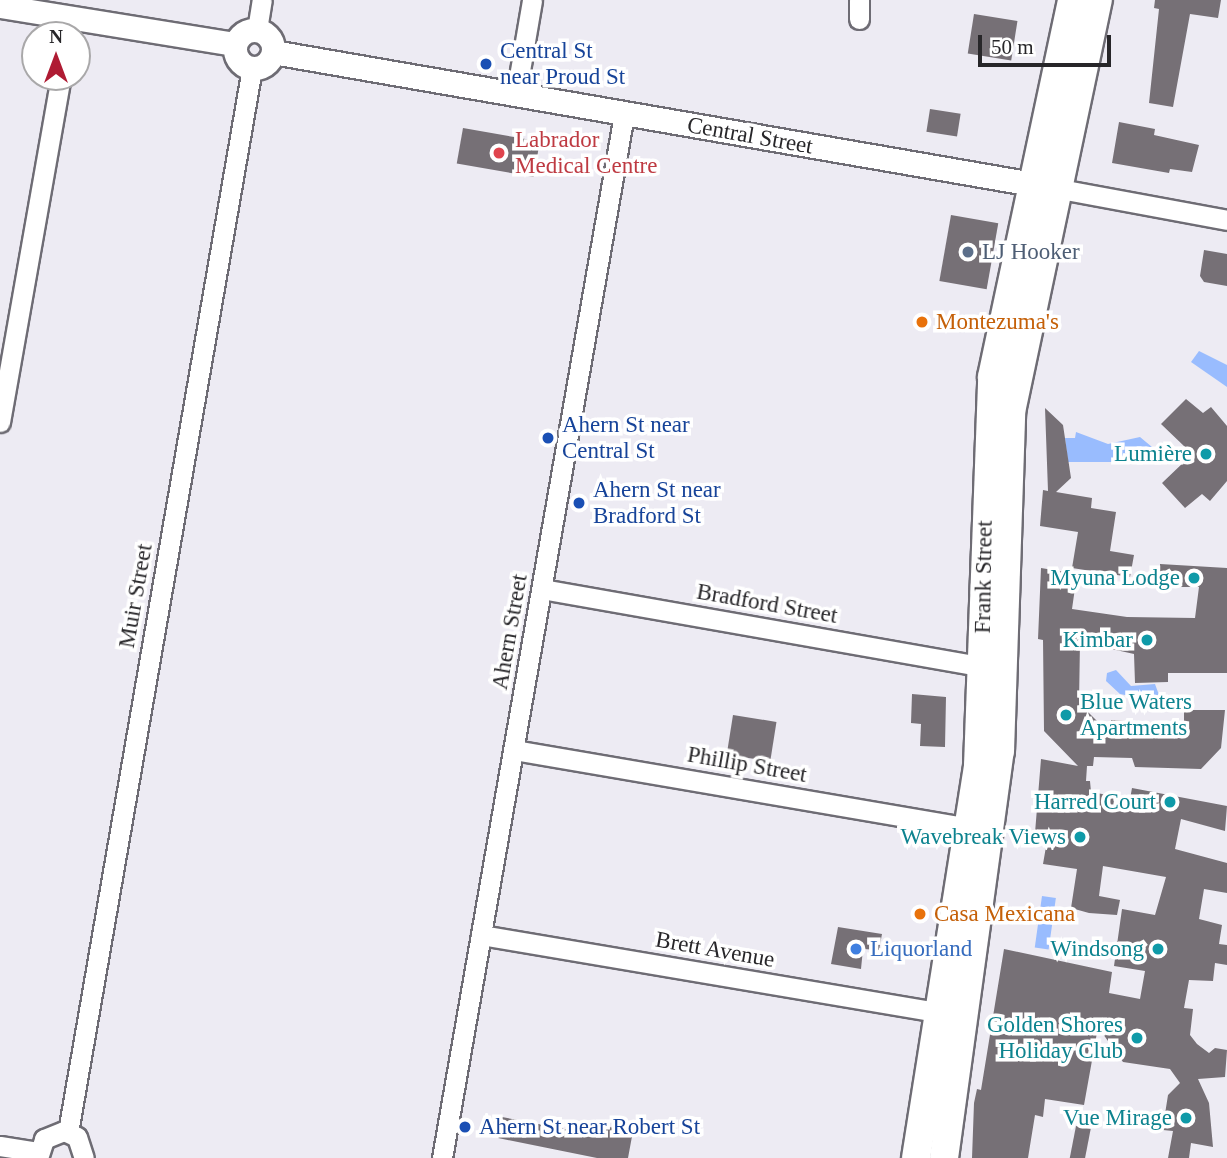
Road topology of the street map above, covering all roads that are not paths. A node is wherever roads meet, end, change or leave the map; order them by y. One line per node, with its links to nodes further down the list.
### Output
1 (262, 0): 8 (street)
2 (532, 0): 13 (street)
3 (1072, 0): 15 (highway, Frank Street)
4 (1098, 0): 16 (highway, Frank Street)
5 (0, 6): 6 (main road)
6 (50, 21)
7 (91, 29): 9 (main road)
8 (257, 30): 9 (main road); 10 (main road)
9 (235, 44): 11 (main road)
10 (273, 52): 11 (main road); 13 (main road, Central Street)
11 (252, 68): 25 (street, Muir Street)
12 (59, 91): 18 (street)
13 (516, 94): 14 (main road, Central Street)
14 (624, 114): 15 (main road, Central Street); 19 (street, Ahern Street)
15 (1031, 184): 16 (main road, Central Street); 20 (highway, Frank Street)
16 (1060, 189): 17 (street, Central Street); 31 (highway, Frank Street)
17 (1227, 220)
18 (0, 422)
19 (542, 589): 20 (street, Bradford Street); 21 (street, Ahern Street)
20 (983, 667): 22 (highway, Frank Street)
21 (514, 750): 22 (street, Phillip Street); 23 (street, Ahern Street)
22 (971, 828): 24 (highway, Frank Street)
23 (481, 935): 24 (street, Brett Avenue); 29 (street, Ahern Street)
24 (941, 1013): 30 (highway, Frank Street)
25 (68, 1132): 27 (street); 28 (street)
26 (0, 1146): 27 (street)
27 (38, 1155)
28 (84, 1158)
29 (442, 1158)
30 (916, 1158)
31 (944, 1158)

